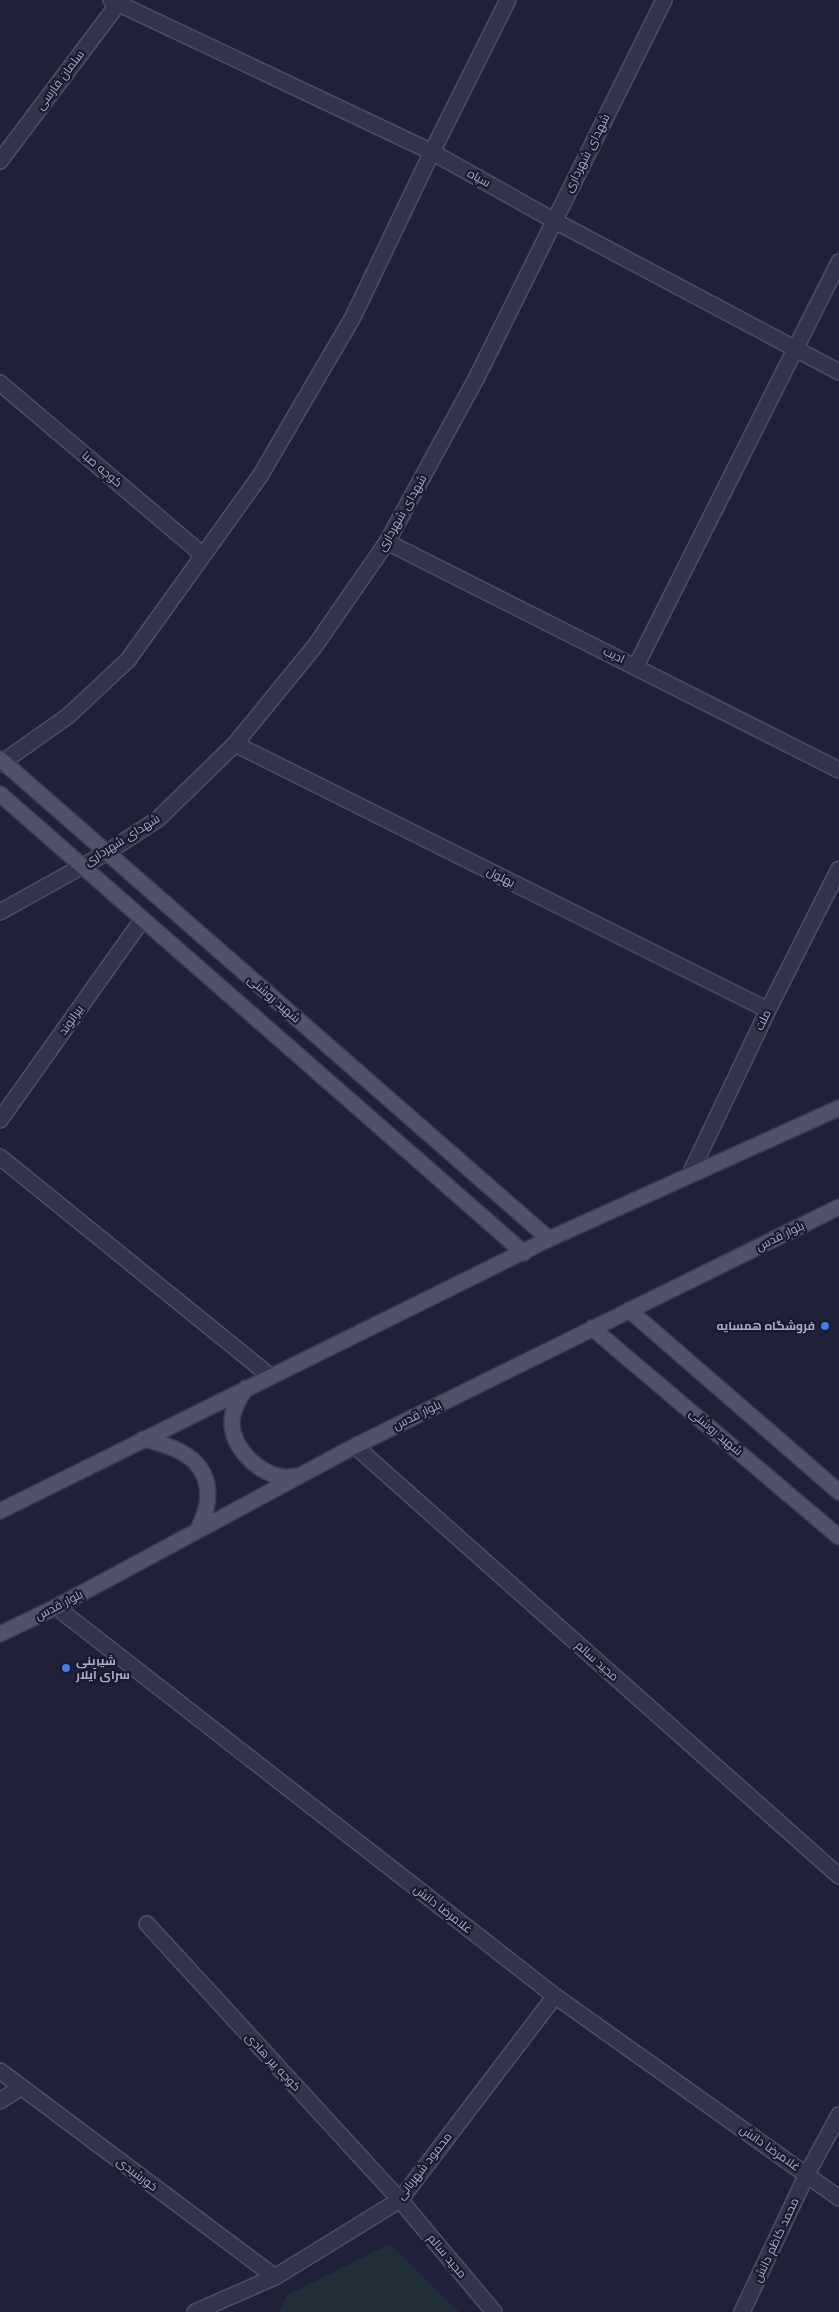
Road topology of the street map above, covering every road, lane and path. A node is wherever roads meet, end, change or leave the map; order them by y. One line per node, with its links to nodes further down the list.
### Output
1 (508, 0): 4 (street)
2 (664, 0): 6 (street, شهدای شهرداری)
3 (117, 1): 4 (street, سپاه); 5 (street, سلمان فارسی)
4 (432, 152): 6 (street, سپاه); 12 (street)
5 (0, 161)
6 (554, 220): 8 (street, سپاه); 11 (street, شهدای شهرداری)
7 (839, 262): 8 (street)
8 (795, 350): 9 (street, سپاه); 13 (street)
9 (839, 372)
10 (0, 383): 12 (street, کوچه صبا)
11 (387, 542): 13 (street, ادیب); 14 (street, شهدای شهرداری)
12 (203, 556): 15 (street)
13 (636, 666): 16 (street, ادیب)
14 (235, 744): 18 (street, شهدای شهرداری); 23 (street, بهلول)
15 (1, 762): 18 (main road, شهید روشنی)
16 (839, 770)
17 (0, 794): 19 (main road)
18 (106, 853): 19 (street, شهدای شهرداری); 29 (main road, شهید روشنی)
19 (82, 865): 21 (street, شهدای شهرداری); 22 (main road)
20 (839, 868): 23 (street, ملت)
21 (0, 912)
22 (142, 920): 25 (street, بیرانوند); 30 (main road)
23 (768, 1010): 27 (street, ملت)
24 (839, 1108): 27 (main road)
25 (0, 1120)
26 (0, 1157): 33 (street)
27 (690, 1174): 29 (main road)
28 (839, 1207): 31 (main road, بلوار قدس)
29 (549, 1239): 30 (main road)
30 (524, 1253): 33 (main road)
31 (628, 1310): 32 (main road, بلوار قدس); 38 (main road)
32 (592, 1328): 36 (main road, بلوار قدس); 41 (main road, شهید روشنی)
33 (270, 1376): 34 (main road)
34 (246, 1388): 35 (main road); 37 (main road)
35 (143, 1439): 39 (main road); 40 (main road)
36 (355, 1446): 37 (main road, بلوار قدس); 44 (street, مجید سالم)
37 (299, 1476): 40 (main road, بلوار قدس)
38 (839, 1492)
39 (0, 1511)
40 (198, 1530): 42 (main road, بلوار قدس)
41 (839, 1537)
42 (56, 1607): 43 (main road, بلوار قدس); 46 (street, غلامرضا دانش)
43 (0, 1634)
44 (839, 1876)
45 (147, 1924): 53 (street, کوچه پیر هادی)
46 (554, 1996): 51 (street, غلامرضا دانش); 53 (street, محمود شهربانی)
47 (0, 2071): 48 (street, خورشیدی)
48 (22, 2088): 49 (street); 54 (street, خورشیدی)
49 (0, 2101)
50 (839, 2114): 51 (street, محمد کاظم دانش)
51 (807, 2174): 52 (street, غلامرضا دانش); 58 (street, محمد کاظم دانش)
52 (839, 2198)
53 (400, 2200): 54 (street, محمود شهربانی); 57 (street, مجید سالم)
54 (275, 2277): 55 (street, محمود شهربانی)
55 (224, 2306): 56 (street, محمود شهربانی)
56 (195, 2312)
57 (494, 2312)
58 (742, 2312)

